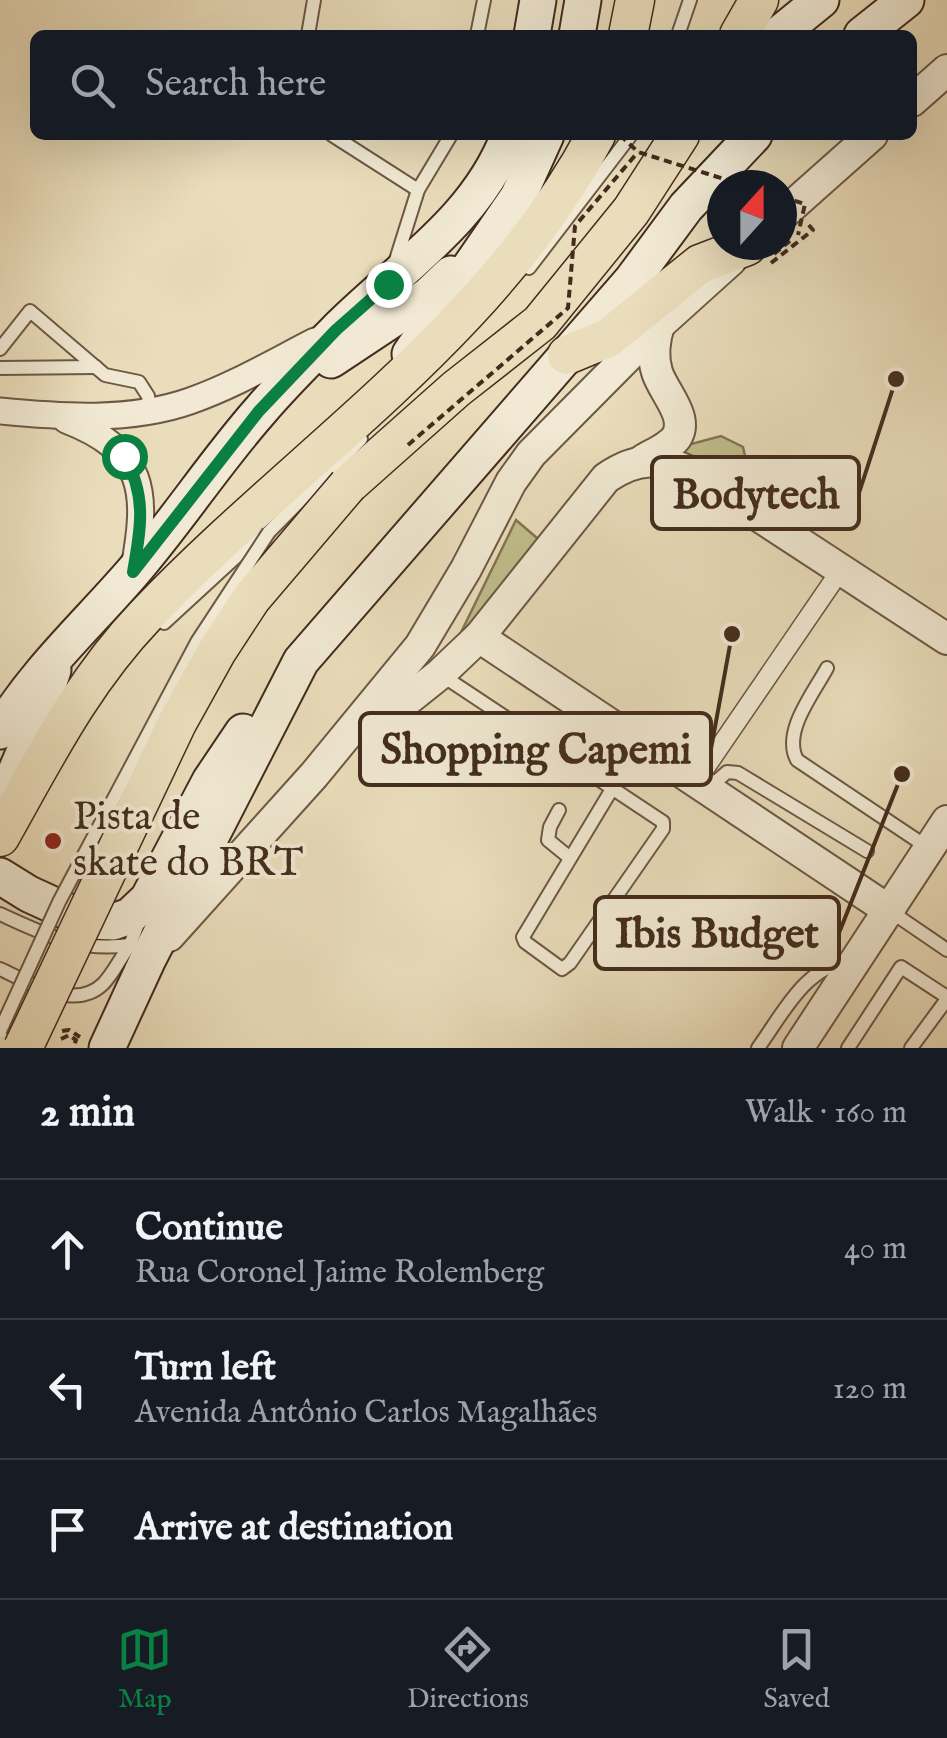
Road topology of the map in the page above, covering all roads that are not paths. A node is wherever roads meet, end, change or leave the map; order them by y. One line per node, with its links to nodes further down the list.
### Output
1 (314, 0): 11 (lane)
2 (484, 0): 12 (lane)
3 (538, 0): 13 (main road)
4 (583, 0): 14 (main road)
5 (635, 0): 15 (main road)
6 (690, 0): 16 (lane)
7 (759, 0): 17 (main road)
8 (822, 0): 18 (main road)
9 (837, 0): 19 (main road)
10 (906, 0): 20 (main road)
11 (309, 30)
12 (478, 30)
13 (533, 30)
14 (578, 30)
15 (629, 30)
16 (680, 30)
17 (742, 30)
18 (784, 30)
19 (820, 30)
20 (868, 30)
21 (945, 75): 22 (street)
22 (917, 96)
23 (340, 140): 32 (lane)
24 (448, 140): 32 (lane)
25 (506, 140): 38 (main road)
26 (544, 140): 34 (main road)
27 (593, 140): 46 (main road)
28 (627, 140): 37 (lane)
29 (677, 140): 83 (main road, bridge)
30 (749, 140): 43 (main road)
31 (867, 140): 33 (street)
32 (418, 190): 38 (lane)
33 (797, 205)
34 (489, 240): 46 (main road); 48 (main road)
35 (725, 260): 43 (main road)
36 (749, 260): 40 (street)
37 (522, 276)
38 (388, 284): 41 (main road)
39 (482, 316): 46 (lane)
40 (659, 325): 51 (street); 64 (street)
41 (336, 330): 47 (street); 48 (main road)
42 (0, 349): 45 (lane)
43 (567, 355): 59 (main road)
44 (0, 368): 45 (lane)
45 (96, 368): 47 (lane)
46 (383, 410): 52 (main road)
47 (150, 411): 50 (street)
48 (259, 411): 54 (main road)
49 (0, 412): 50 (street)
50 (57, 417): 54 (street)
51 (642, 460): 53 (street); 55 (street)
52 (251, 534): 56 (lane); 72 (main road); 82 (lane, bridge)
53 (840, 571): 57 (street); 65 (street)
54 (133, 572): 58 (main road)
55 (479, 637): 61 (street); 65 (street)
56 (150, 638)
57 (947, 638)
58 (56, 655): 62 (main road); 67 (main road)
59 (301, 661): 74 (main road); 78 (main road)
60 (827, 668): 70 (lane)
61 (440, 674): 64 (street); 66 (lane)
62 (3, 724)
63 (65, 752): 72 (lane)
64 (314, 775): 78 (street)
65 (700, 787): 71 (lane); 75 (street)
66 (612, 789): 73 (lane); 73 (lane)
67 (0, 808)
68 (560, 810): 73 (lane)
69 (947, 821): 70 (street)
70 (929, 849): 75 (street)
71 (867, 851)
72 (3, 854): 74 (main road)
73 (570, 858)
74 (148, 899): 78 (lane)
75 (890, 911): 77 (lane); 79 (street)
76 (0, 914): 78 (lane)
77 (947, 950)
78 (139, 952): 80 (lane); 84 (main road)
79 (858, 959): 85 (lane); 86 (street)
80 (0, 969)
81 (947, 998): 87 (lane); 88 (lane)
82 (0, 1032)
83 (40, 1040)
84 (95, 1044)
85 (758, 1048)
86 (798, 1048)
87 (848, 1048)
88 (910, 1048)

